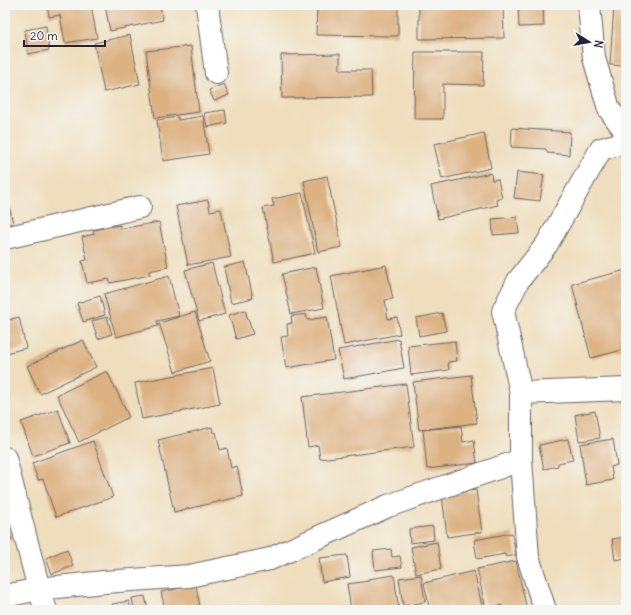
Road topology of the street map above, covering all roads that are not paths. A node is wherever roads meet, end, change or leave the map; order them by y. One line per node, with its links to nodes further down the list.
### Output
1 (207, 5): 3 (street)
2 (589, 5): 4 (street)
3 (216, 73)
4 (626, 132)
5 (626, 142): 9 (street)
6 (140, 208): 7 (street)
7 (5, 238)
8 (626, 389): 9 (street)
9 (521, 393): 11 (street)
10 (5, 458): 12 (street)
11 (521, 460): 12 (street); 15 (street)
12 (39, 589): 13 (street); 14 (street)
13 (5, 596)
14 (46, 610)
15 (545, 610)

